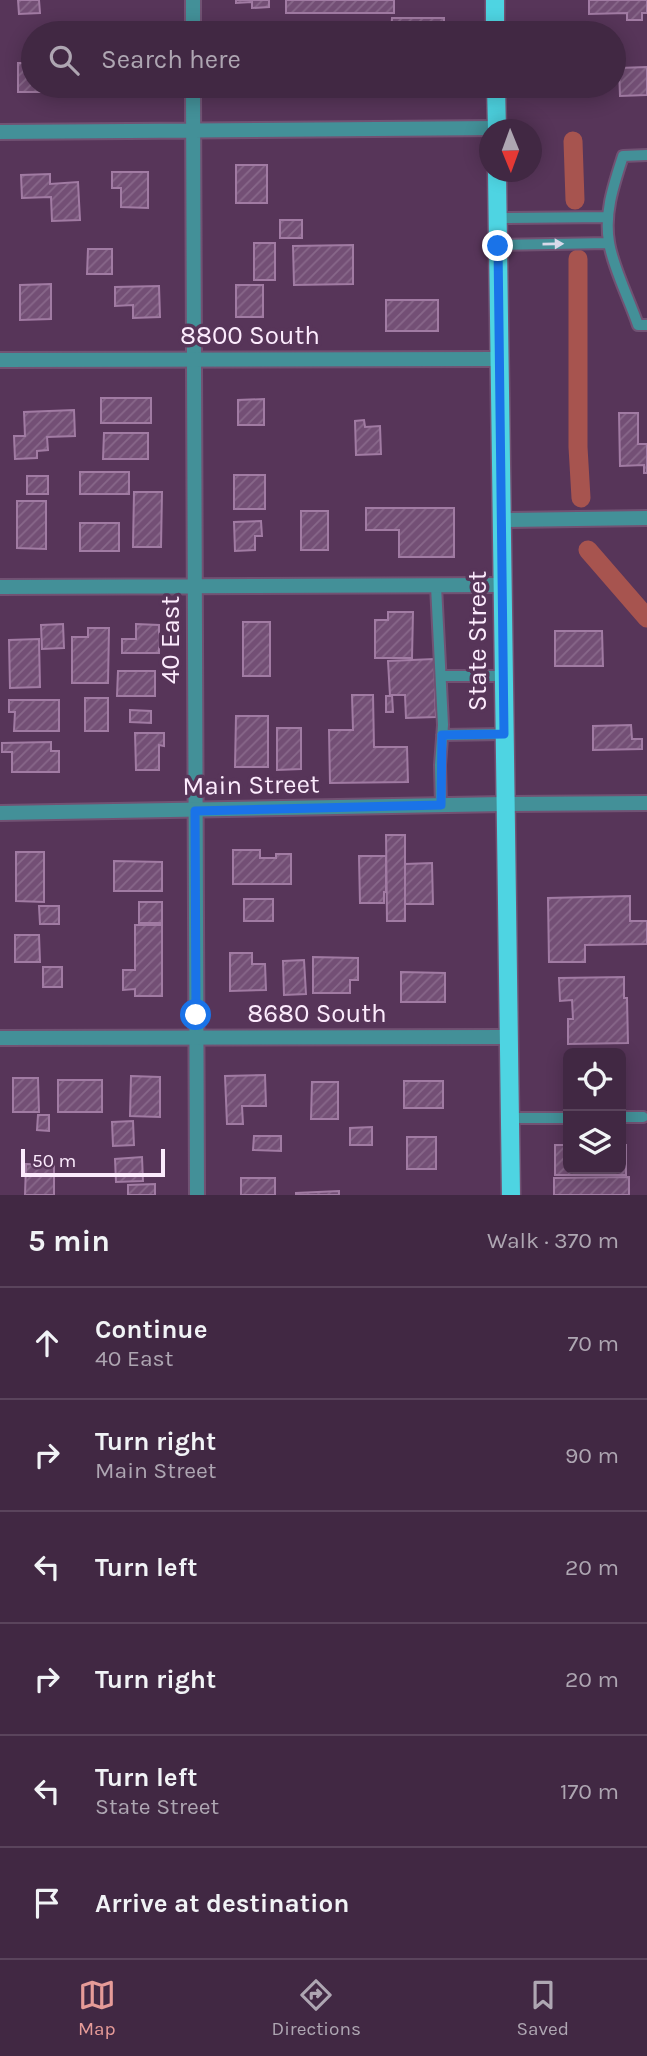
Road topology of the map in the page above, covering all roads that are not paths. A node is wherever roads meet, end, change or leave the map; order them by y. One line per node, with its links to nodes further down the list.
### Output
1 (192, 0): 3 (street)
2 (495, 0): 4 (main road)
3 (193, 21)
4 (495, 21)
5 (193, 98): 9 (street, 40 East)
6 (496, 98): 7 (main road)
7 (497, 119)
8 (479, 129): 9 (street)
9 (193, 130): 10 (street); 20 (street, 40 East)
10 (0, 132)
11 (647, 155): 13 (lane)
12 (497, 182): 14 (main road, State Street)
13 (608, 217): 14 (lane); 15 (lane)
14 (498, 218): 16 (main road, State Street)
15 (609, 243): 16 (lane, one-way to 15); 17 (lane)
16 (498, 246): 18 (main road, State Street)
17 (647, 325)
18 (500, 359): 20 (street, 8800 South); 22 (main road, State Street)
19 (0, 360): 20 (street, 8800 South)
20 (194, 360): 24 (street, 40 East)
21 (647, 518): 22 (street)
22 (502, 520): 23 (main road, State Street)
23 (503, 585): 25 (street); 28 (main road, State Street)
24 (195, 586): 25 (street); 26 (street); 34 (street, 40 East)
25 (436, 586): 27 (lane)
26 (0, 587)
27 (441, 676): 28 (lane); 30 (lane)
28 (504, 676): 29 (main road, State Street)
29 (504, 734): 30 (lane); 32 (main road, State Street)
30 (442, 735): 33 (lane)
31 (647, 803): 32 (street, Main Street)
32 (504, 804): 33 (street, Main Street); 36 (main road, State Street)
33 (441, 805): 34 (street, Main Street)
34 (195, 811): 35 (street, Main Street); 38 (street, 40 East)
35 (0, 813)
36 (508, 1037): 38 (street, 8680 South); 41 (main road, State Street)
37 (0, 1038): 38 (street, 8680 South)
38 (196, 1039): 43 (street, 40 East)
39 (626, 1117): 40 (lane)
40 (643, 1117)
41 (509, 1118): 42 (lane); 44 (main road, State Street)
42 (563, 1118)
43 (197, 1195)
44 (511, 1195)

